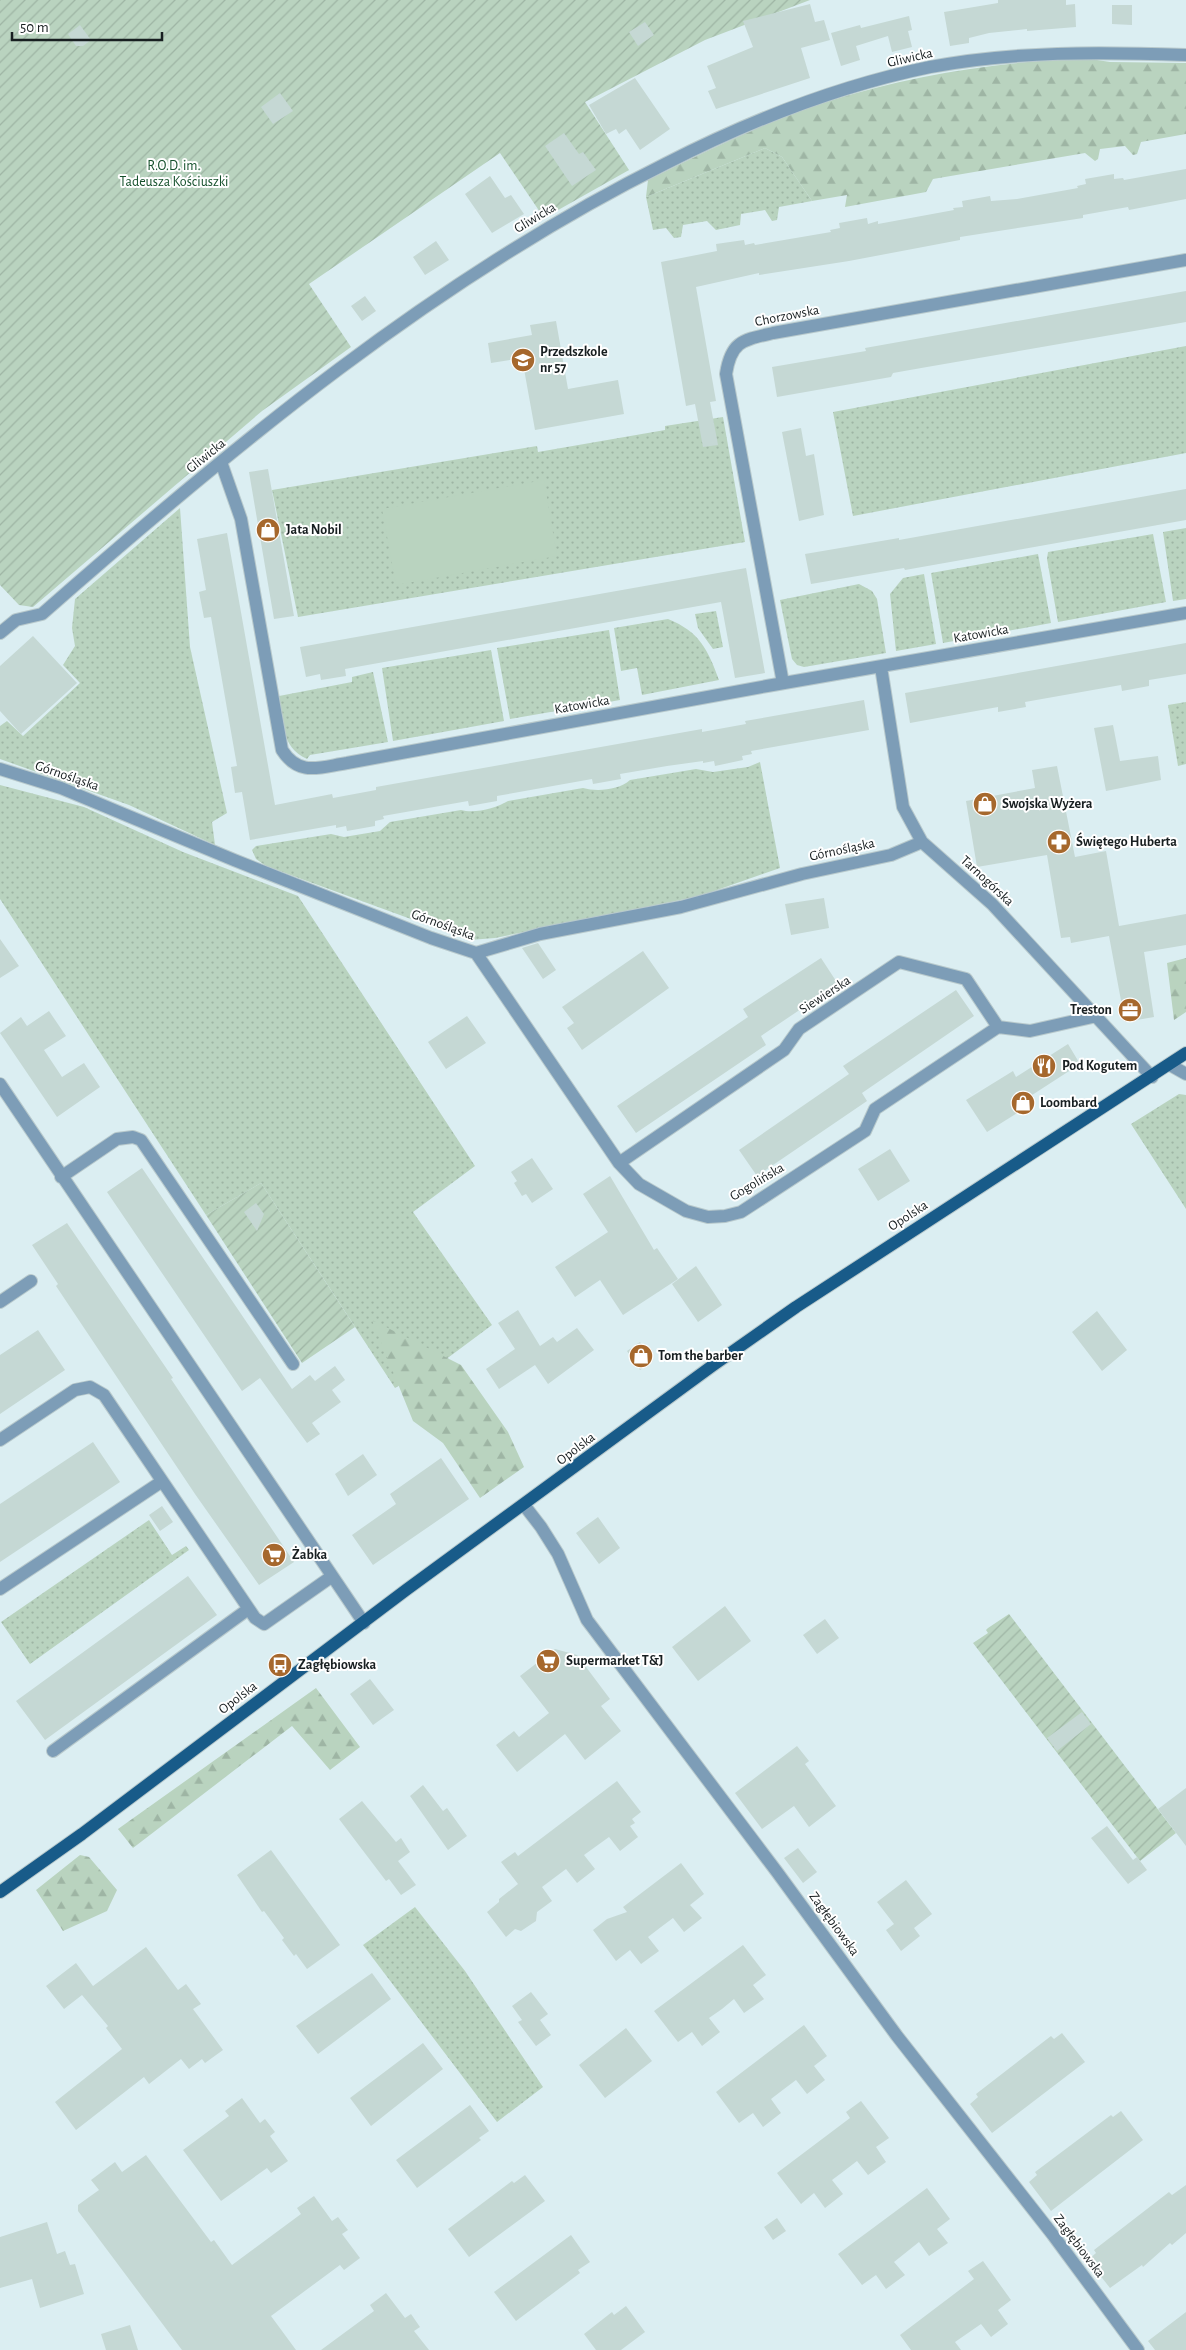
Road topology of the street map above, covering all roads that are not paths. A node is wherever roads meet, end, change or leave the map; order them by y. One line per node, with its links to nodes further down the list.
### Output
1 (1186, 54): 3 (street, Gliwicka)
2 (1186, 260): 7 (street, Chorzowska)
3 (221, 462): 5 (street, Gliwicka); 7 (street, Katowicka)
4 (1186, 613): 6 (street, Katowicka)
5 (0, 633)
6 (880, 667): 7 (street, Katowicka); 9 (street, Tarnogórska)
7 (783, 683)
8 (0, 769): 10 (street, Górnośląska)
9 (922, 842): 10 (street, Górnośląska); 11 (street, Tarnogórska)
10 (476, 953): 18 (street, Gogolińska)
11 (1097, 1016): 12 (street); 16 (street, Tarnogórska)
12 (998, 1027): 18 (street, Gogolińska); 18 (street, Siewierska)
13 (1186, 1053): 14 (main road, Opolska)
14 (1170, 1065): 15 (street); 16 (main road, Opolska)
15 (1186, 1074)
16 (1152, 1077): 25 (main road, Opolska)
17 (0, 1084): 19 (street)
18 (618, 1163)
19 (61, 1177): 22 (street); 26 (street)
20 (31, 1281): 21 (street)
21 (0, 1302)
22 (293, 1364)
23 (0, 1440): 24 (street)
24 (161, 1482): 27 (street); 28 (street)
25 (524, 1505): 29 (main road, Opolska); 32 (street, Zagłębiowska)
26 (331, 1578): 28 (street); 29 (street)
27 (0, 1589)
28 (247, 1610): 30 (street)
29 (364, 1623): 31 (main road, Opolska)
30 (53, 1751)
31 (0, 1892)
32 (1138, 2350)

